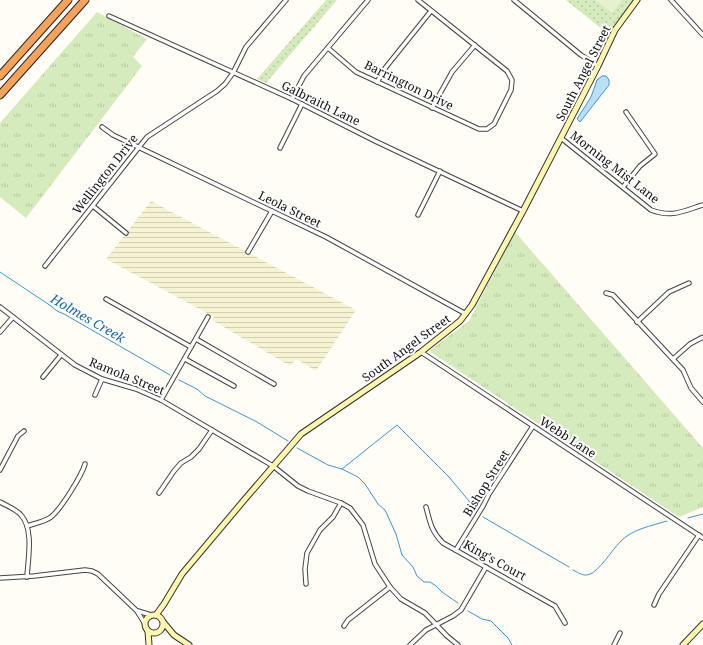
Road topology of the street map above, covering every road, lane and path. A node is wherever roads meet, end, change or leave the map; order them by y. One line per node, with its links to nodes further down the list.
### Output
1 (68, 0): 16 (highway)
2 (85, 0): 18 (highway)
3 (286, 0): 15 (street, Wellington Drive)
4 (368, 0): 13 (street)
5 (418, 0): 9 (street)
6 (514, 0): 14 (street)
7 (637, 0): 14 (street, South Angel Street)
8 (671, 0): 11 (street)
9 (431, 11): 12 (street); 17 (street)
10 (109, 16): 15 (street, Galbraith Lane)
11 (703, 35)
12 (475, 45): 21 (street); 21 (street, Barrington Drive)
13 (328, 48): 17 (street, Barrington Drive); 19 (street)
14 (598, 66): 24 (street, South Angel Street)
15 (233, 73): 19 (street, Galbraith Lane); 25 (street, Wellington Drive)
16 (0, 76)
17 (377, 82): 21 (street, Barrington Drive)
18 (0, 95)
19 (292, 99): 20 (street, Galbraith Lane)
20 (302, 104): 26 (street); 27 (street, Galbraith Lane)
21 (432, 108)
22 (626, 112): 28 (street)
23 (102, 126): 25 (street, Leola Street)
24 (561, 138): 28 (street, Morning Mist Lane); 31 (street, South Angel Street)
25 (139, 147): 30 (street, Wellington Drive); 32 (street, Leola Street)
26 (280, 148)
27 (440, 172): 31 (street, Galbraith Lane); 33 (street)
28 (623, 188): 29 (street, Morning Mist Lane)
29 (703, 205)
30 (93, 206): 34 (street); 36 (street, Wellington Drive)
31 (523, 210): 41 (street, South Angel Street)
32 (272, 211): 35 (street); 41 (street, Leola Street)
33 (418, 215)
34 (126, 233)
35 (248, 252)
36 (45, 266)
37 (689, 283): 44 (street)
38 (606, 293): 44 (street)
39 (106, 299): 48 (street)
40 (0, 307): 42 (street, Ramola Street)
41 (466, 314): 49 (street, South Angel Street)
42 (13, 317): 45 (street); 50 (street, Ramola Street)
43 (208, 317): 47 (street)
44 (637, 322): 52 (street)
45 (0, 332)
46 (703, 337): 52 (street)
47 (196, 339): 48 (street); 55 (street)
48 (191, 347): 51 (street)
49 (421, 352): 60 (street, Webb Lane); 64 (street, South Angel Street)
50 (61, 355): 53 (street); 54 (street, Ramola Street)
51 (184, 359): 56 (street); 58 (street)
52 (673, 359): 59 (street)
53 (43, 377)
54 (102, 379): 57 (street); 58 (street, Ramola Street)
55 (274, 384)
56 (234, 386)
57 (95, 394)
58 (161, 400): 61 (street, Ramola Street)
59 (703, 402)
60 (533, 426): 71 (street, Webb Lane); 73 (street, Bishop Street)
61 (212, 430): 64 (street, Ramola Street); 66 (street)
62 (24, 431): 65 (street)
63 (85, 464): 70 (street)
64 (273, 466): 68 (street, Ramola Street); 79 (street, South Angel Street)
65 (0, 470)
66 (159, 493)
67 (0, 502): 70 (street)
68 (341, 503): 77 (street); 78 (street)
69 (426, 507): 73 (street, King's Court)
70 (28, 526): 75 (street)
71 (699, 535): 72 (street, Webb Lane); 80 (street)
72 (703, 538)
73 (456, 550): 74 (street, King's Court)
74 (486, 567): 84 (street, King's Court); 87 (street)
75 (27, 576): 76 (street); 81 (street)
76 (0, 578)
77 (306, 584)
78 (390, 587): 87 (street); 88 (street)
79 (164, 604): 82 (street, South Angel Street); 83 (street, South Angel Street)
80 (654, 605)
81 (138, 611): 82 (street); 85 (street)
82 (153, 615): 83 (street); 85 (street)
83 (163, 621): 90 (street); 92 (street)
84 (565, 623)
85 (145, 624): 89 (street)
86 (703, 624): 93 (street)
87 (436, 625): 96 (street); 97 (street)
88 (344, 626)
89 (148, 631): 90 (street); 94 (street)
90 (157, 632): 92 (street); 94 (street)
91 (620, 632): 98 (street)
92 (174, 635): 95 (street)
93 (685, 644)
94 (149, 645)
95 (189, 645)
96 (410, 645)
97 (458, 645)
98 (614, 645)

